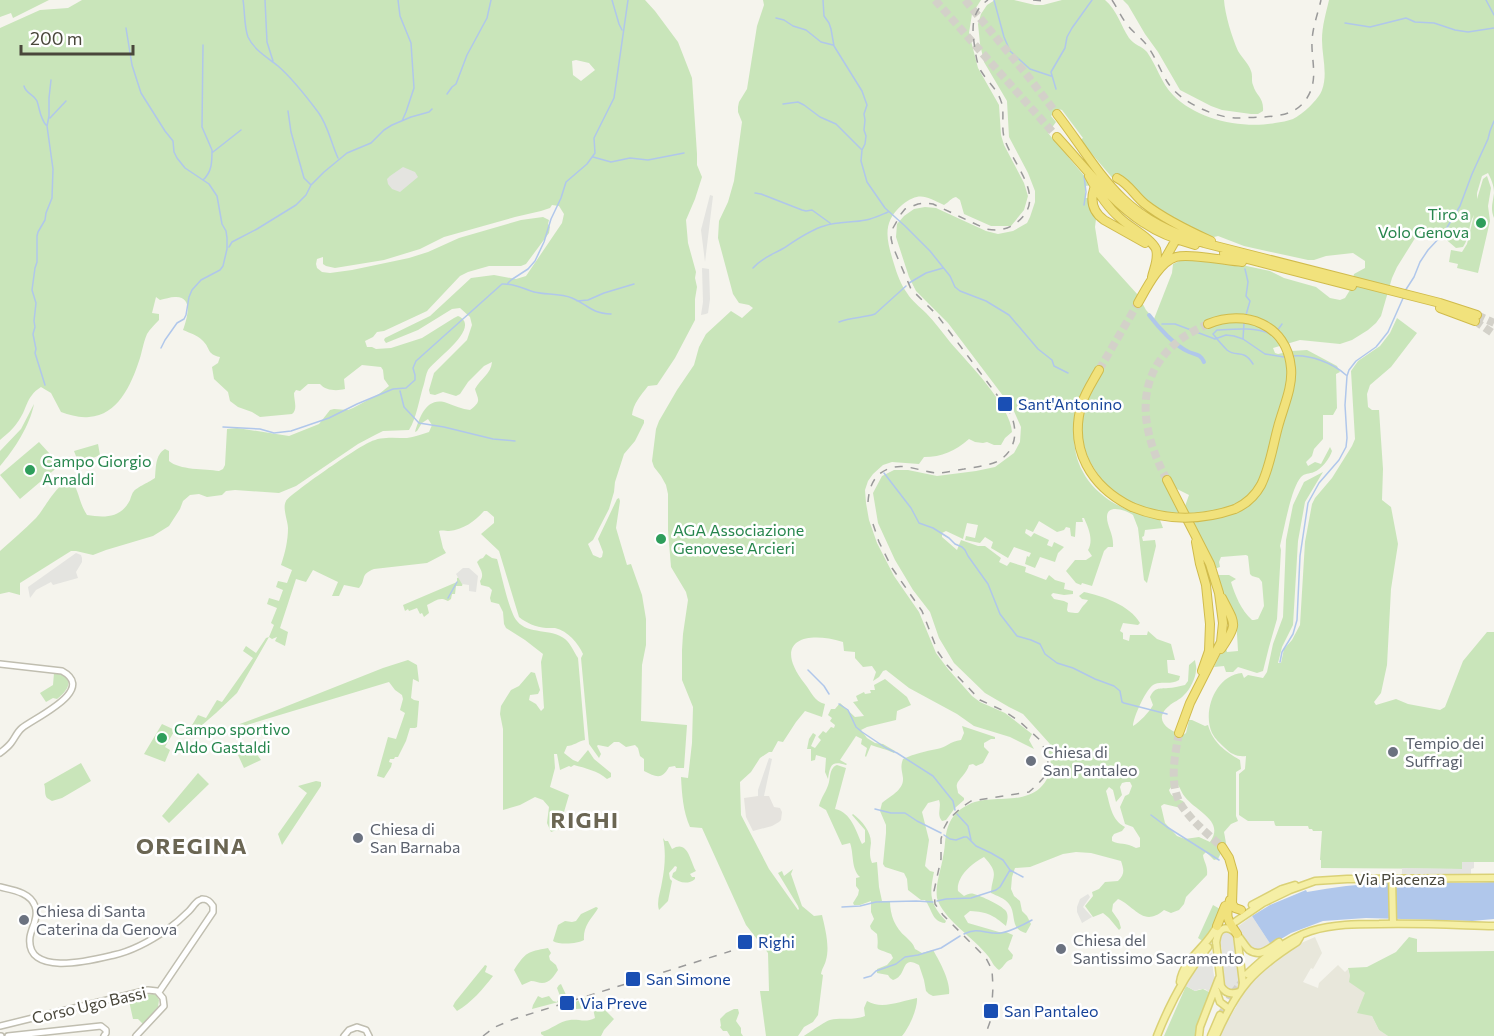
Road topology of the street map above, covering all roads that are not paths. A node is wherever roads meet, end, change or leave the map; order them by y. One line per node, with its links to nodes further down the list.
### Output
1 (1057, 114): 3 (highway)
2 (1057, 137): 4 (highway)
3 (1080, 145): 7 (highway); 9 (highway)
4 (1084, 166): 10 (highway); 11 (highway)
5 (1117, 178): 9 (highway)
6 (1094, 189): 11 (highway)
7 (1169, 225)
8 (1174, 243): 11 (highway)
9 (1241, 252): 12 (highway)
10 (1264, 264): 11 (highway); 12 (highway)
11 (1153, 275): 13 (highway)
12 (1338, 279): 14 (highway)
13 (1138, 303)
14 (1476, 318)
15 (1208, 324): 16 (highway, bridge)
16 (1099, 370)
17 (1167, 480): 18 (highway)
18 (1195, 535): 20 (highway); 20 (highway)
19 (0, 664): 22 (street)
20 (1190, 703): 21 (highway)
21 (1179, 733)
22 (0, 753)
23 (1222, 848): 28 (highway)
24 (1494, 878): 25 (main road, Via Piacenza)
25 (1392, 880): 26 (main road, Via Piacenza); 30 (main road)
26 (1307, 884): 29 (main road); 31 (main road)
27 (0, 887): 45 (street)
28 (1233, 888): 29 (highway); 34 (highway); 36 (highway)
29 (1241, 910)
30 (1392, 921): 32 (main road); 33 (main road)
31 (1235, 922)
32 (1417, 923): 33 (main road); 35 (main road)
33 (1380, 924): 37 (main road)
34 (1216, 926): 38 (main road); 42 (main road)
35 (1494, 926)
36 (1237, 934): 37 (main road); 38 (main road); 44 (main road)
37 (1302, 934): 40 (main road); 44 (main road)
38 (1216, 943): 41 (main road)
39 (1208, 947): 42 (main road)
40 (1247, 974)
41 (1220, 977): 43 (main road); 44 (main road)
42 (1180, 985): 54 (main road)
43 (1216, 987): 46 (main road); 55 (main road)
44 (1240, 990): 46 (main road)
45 (159, 992): 48 (street, Corso Ugo Bassi); 51 (street, Corso Ugo Bassi)
46 (1229, 1009): 57 (main road)
47 (1220, 1015): 56 (main road)
48 (0, 1026)
49 (8, 1036): 50 (street)
50 (104, 1036)
51 (136, 1036)
52 (344, 1036): 53 (street)
53 (369, 1036)
54 (1157, 1036)
55 (1198, 1036)
56 (1211, 1036)
57 (1216, 1036)

